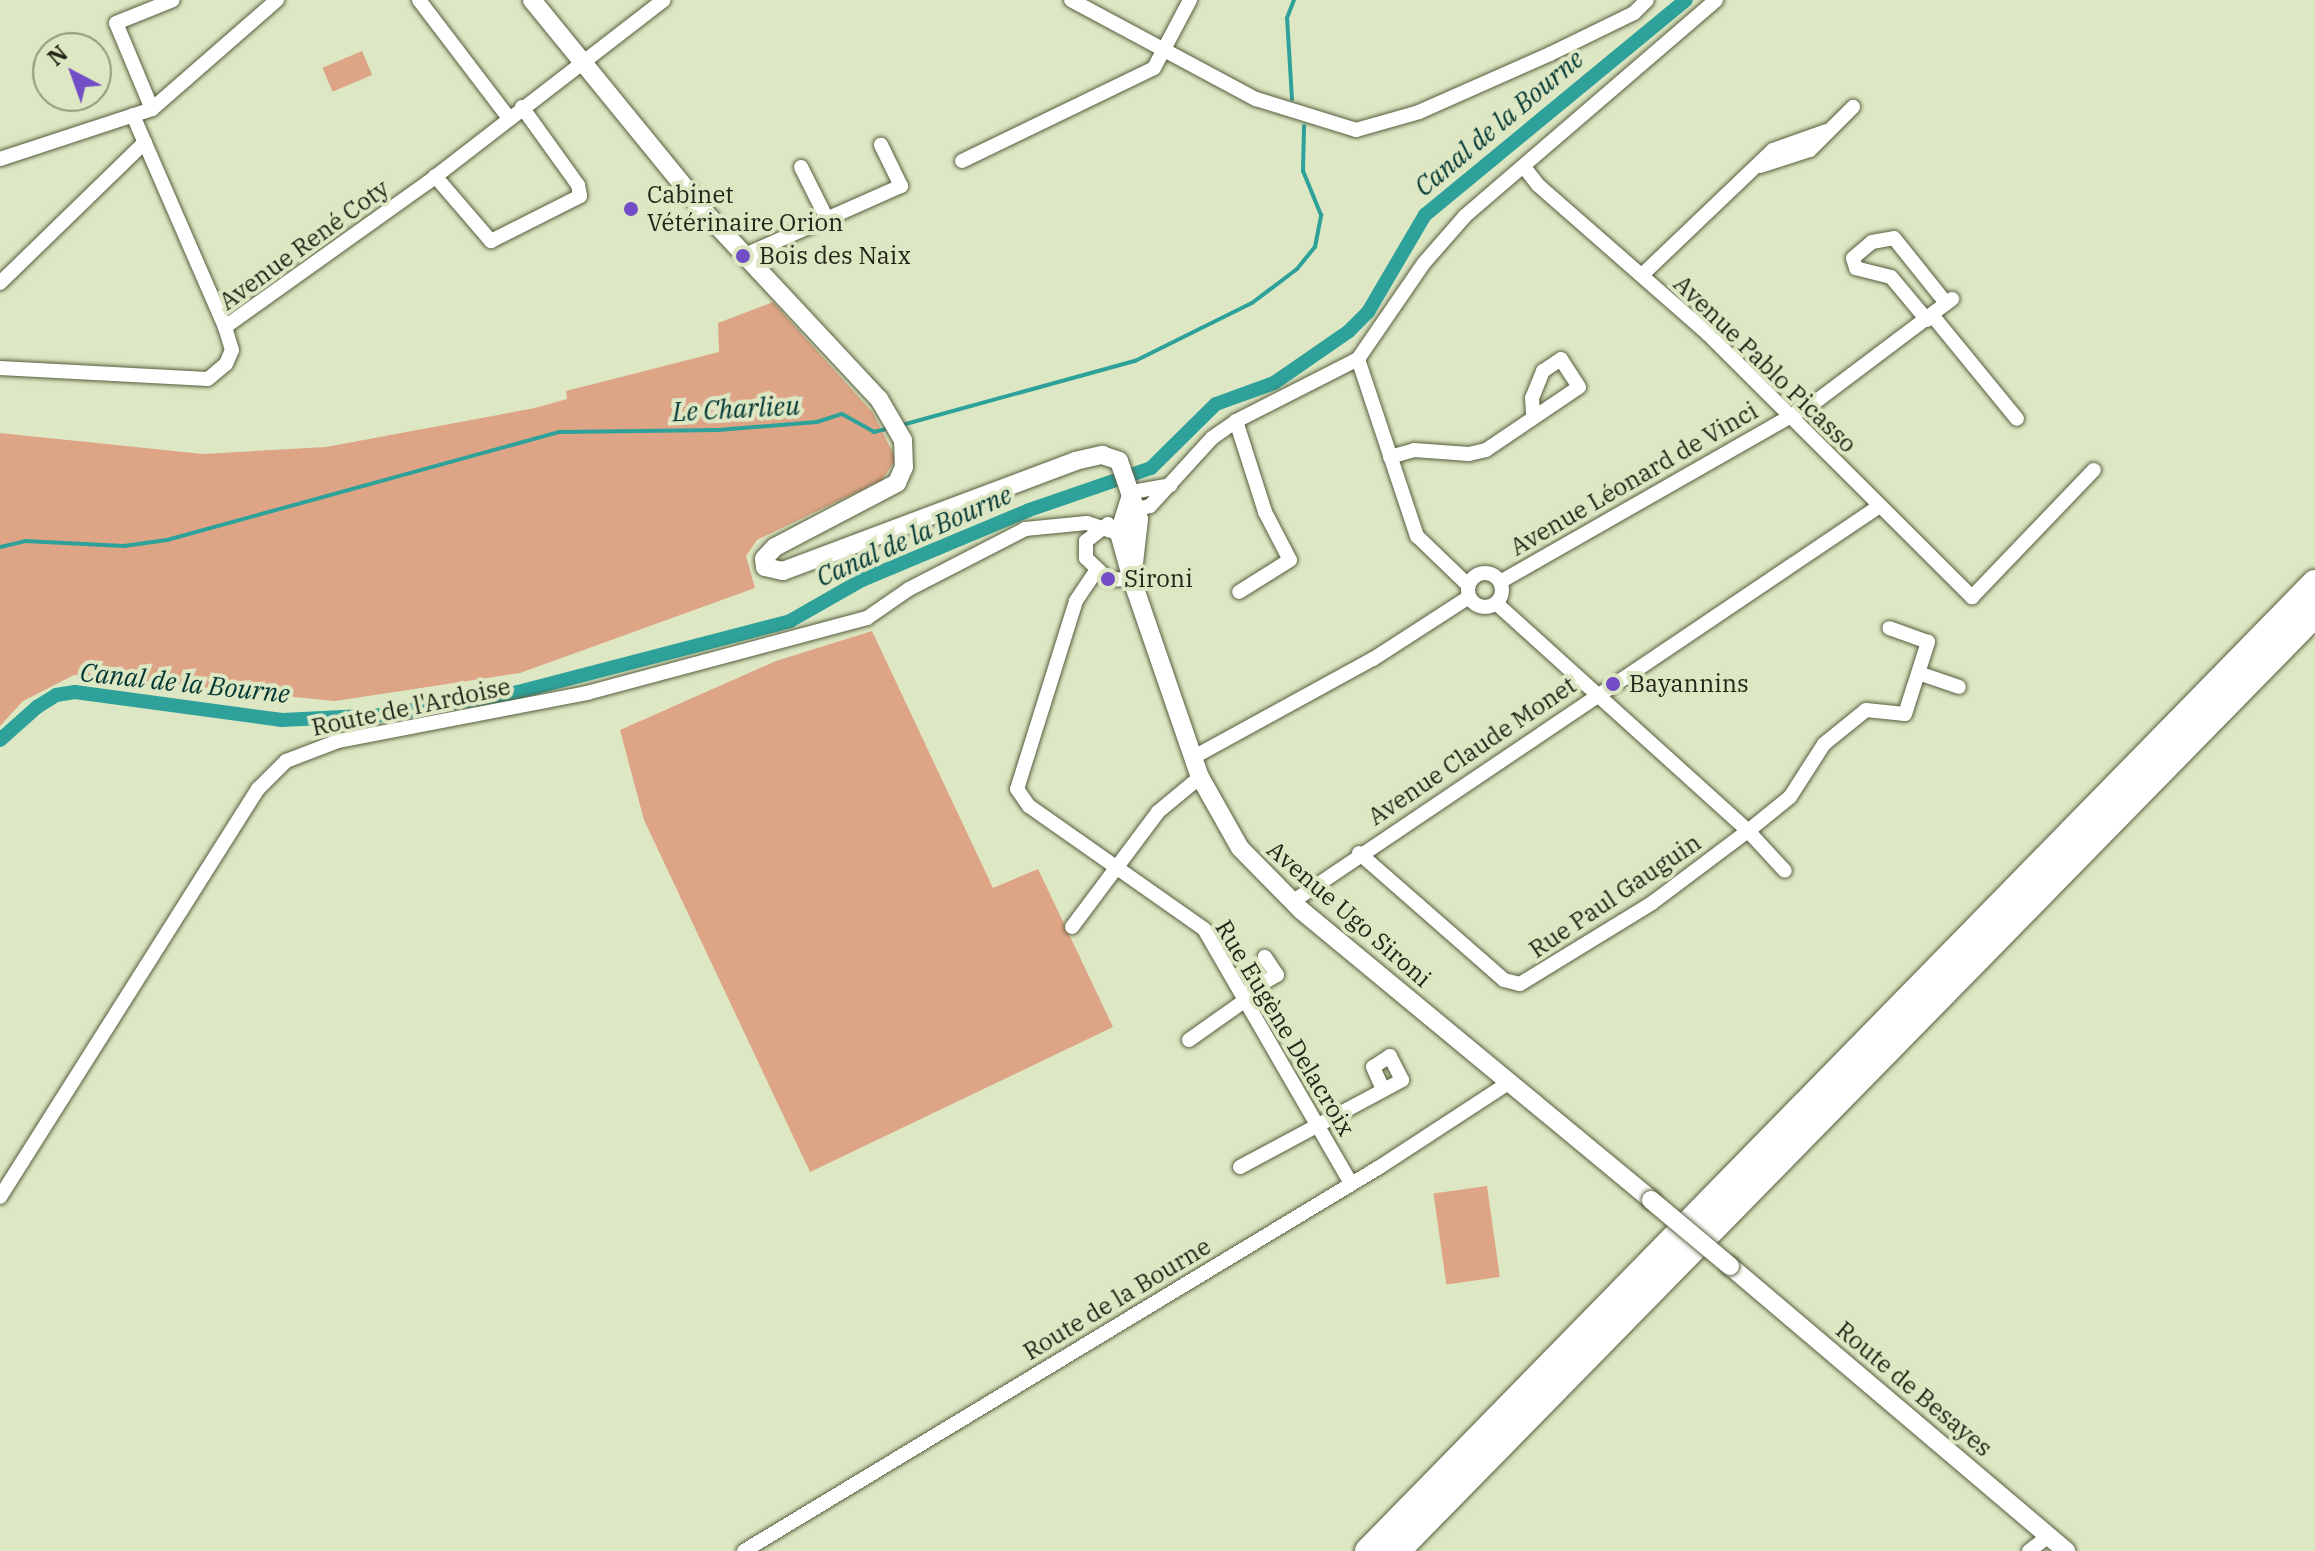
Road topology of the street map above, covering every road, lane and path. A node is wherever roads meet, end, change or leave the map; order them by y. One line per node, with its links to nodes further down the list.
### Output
1 (173, 0): 14 (street)
2 (276, 0): 14 (street)
3 (419, 0): 16 (street)
4 (532, 0): 11 (street)
5 (664, 0): 11 (street, Avenue René Coty)
6 (1071, 0): 10 (street)
7 (1190, 0): 10 (street)
8 (1647, 0): 10 (street)
9 (1716, 0): 22 (street)
10 (1163, 49): 20 (street)
11 (583, 63): 12 (street, Avenue René Coty); 25 (street)
12 (522, 107): 16 (street, Avenue René Coty); 23 (street)
13 (1853, 107): 26 (street)
14 (152, 109): 15 (street)
15 (133, 115): 17 (street); 19 (street)
16 (508, 117): 23 (street, Avenue René Coty)
17 (145, 142): 27 (street); 29 (street)
18 (881, 145): 24 (street)
19 (0, 159)
20 (962, 161)
21 (801, 167): 24 (street)
22 (1524, 167): 26 (street, Avenue Pablo Picasso); 30 (street)
23 (435, 176): 29 (street, Avenue René Coty)
24 (826, 217): 25 (street)
25 (743, 256): 38 (street)
26 (1642, 275): 33 (street, Avenue Pablo Picasso)
27 (0, 283)
28 (1929, 317): 28 (street, Avenue Léonard de Vinci); 33 (street, Avenue Léonard de Vinci); 34 (street)
29 (225, 327): 31 (street, Avenue René Coty)
30 (1358, 359): 35 (street); 36 (street)
31 (0, 368)
32 (1533, 414): 36 (street)
33 (1789, 414): 39 (street, Avenue Pablo Picasso); 46 (street, Avenue Léonard de Vinci)
34 (2017, 419)
35 (1236, 421): 38 (street); 49 (street)
36 (1390, 457): 48 (street)
37 (2094, 470): 39 (street, Avenue Pablo Picasso)
38 (1130, 500): 41 (street, Avenue Ugo Sironi); 42 (street, Avenue Ugo Sironi)
39 (1878, 507): 55 (street, Avenue Claude Monet)
40 (1051, 525): 41 (street, Route de l'Ardoise); 43 (street); 72 (street, Route de l'Ardoise)
41 (1112, 529): 42 (street); 43 (street); 45 (street, Avenue Ugo Sironi)
42 (1136, 547): 45 (street, Avenue Ugo Sironi)
43 (1085, 549): 44 (street)
44 (1096, 571): 45 (street); 60 (street, Rue Eugène Delacroix)
45 (1132, 579): 56 (street, Avenue Ugo Sironi)
46 (1500, 582): 48 (street); 50 (street)
47 (2315, 583): 76 (highway)
48 (1468, 591): 50 (street); 56 (street)
49 (1239, 592)
50 (1497, 604): 55 (street)
51 (2315, 614): 77 (highway)
52 (1889, 628): 53 (street)
53 (1921, 674): 54 (street); 58 (street, Rue Paul Gauguin)
54 (1959, 687)
55 (1598, 695): 58 (street); 59 (street, Avenue Claude Monet)
56 (1192, 758): 57 (street, Avenue Ugo Sironi)
57 (1200, 777): 60 (street); 62 (street, Avenue Ugo Sironi)
58 (1748, 831): 59 (street, Rue Paul Gauguin); 61 (street)
59 (1359, 853): 62 (street, Avenue Claude Monet)
60 (1115, 865): 63 (street); 65 (street, Rue Eugène Delacroix)
61 (1785, 871)
62 (1292, 902): 68 (street, Avenue Ugo Sironi)
63 (1072, 927)
64 (1265, 957): 65 (street)
65 (1245, 997): 66 (street); 69 (street, Rue Eugène Delacroix)
66 (1189, 1040)
67 (1390, 1056): 69 (street)
68 (1510, 1082): 71 (street, Route de la Bourne); 73 (street, Avenue Ugo Sironi)
69 (1319, 1122): 70 (street); 71 (street, Rue Eugène Delacroix)
70 (1240, 1167)
71 (1351, 1184): 75 (street, Route de la Bourne)
72 (0, 1197)
73 (1651, 1200): 74 (street, Route de Besayes, bridge)
74 (2049, 1536): 78 (street); 79 (street, Route de Besayes)
75 (744, 1551)
76 (1368, 1551)
77 (1397, 1551)
78 (2029, 1551)
79 (2066, 1551)

